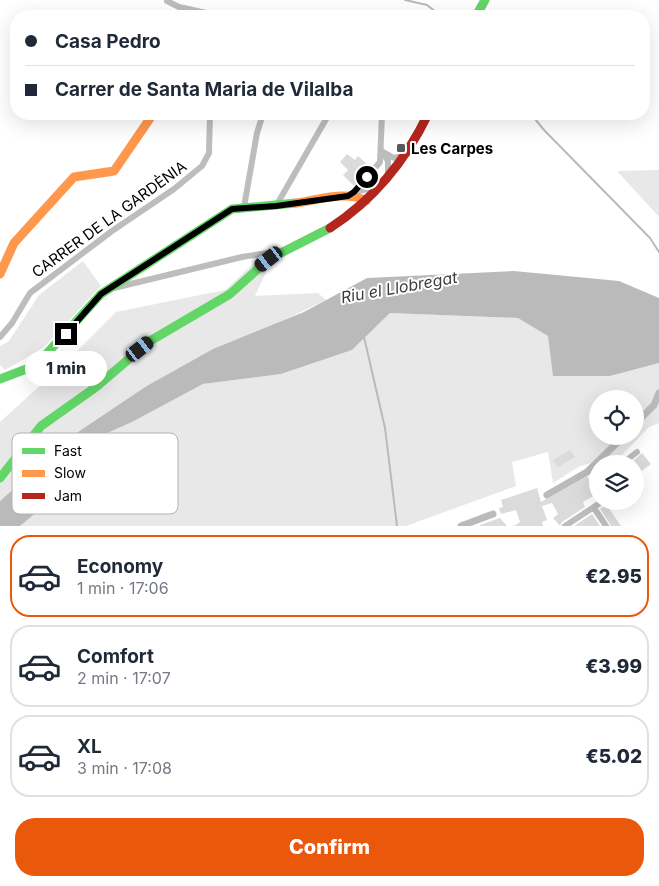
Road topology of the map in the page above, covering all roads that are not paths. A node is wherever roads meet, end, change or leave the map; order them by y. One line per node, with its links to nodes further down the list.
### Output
1 (167, 1): 2 (street)
2 (193, 10)
3 (149, 120): 18 (street)
4 (210, 120): 20 (street, CARRER DE LA GARDÈNIA)
5 (261, 120): 16 (street)
6 (326, 120): 15 (street)
7 (382, 120): 9 (street)
8 (425, 120): 10 (street)
9 (382, 151): 10 (street); 11 (street); 13 (street)
10 (407, 154): 11 (street)
11 (388, 178): 12 (street)
12 (380, 187): 13 (street); 14 (street)
13 (351, 194): 14 (street); 15 (street)
14 (366, 201): 17 (street)
15 (276, 206): 16 (street)
16 (244, 207): 19 (street)
17 (282, 251): 19 (street); 22 (street)
18 (0, 274)
19 (110, 288): 21 (street)
20 (0, 337)
21 (0, 379)
22 (36, 433)
23 (638, 452): 24 (street)
24 (634, 455)
25 (12, 462): 26 (street)
26 (0, 478)
27 (591, 510): 29 (street)
28 (595, 510): 32 (street)
29 (576, 519): 30 (street); 31 (street)
30 (565, 526)
31 (581, 526)
32 (606, 526)

